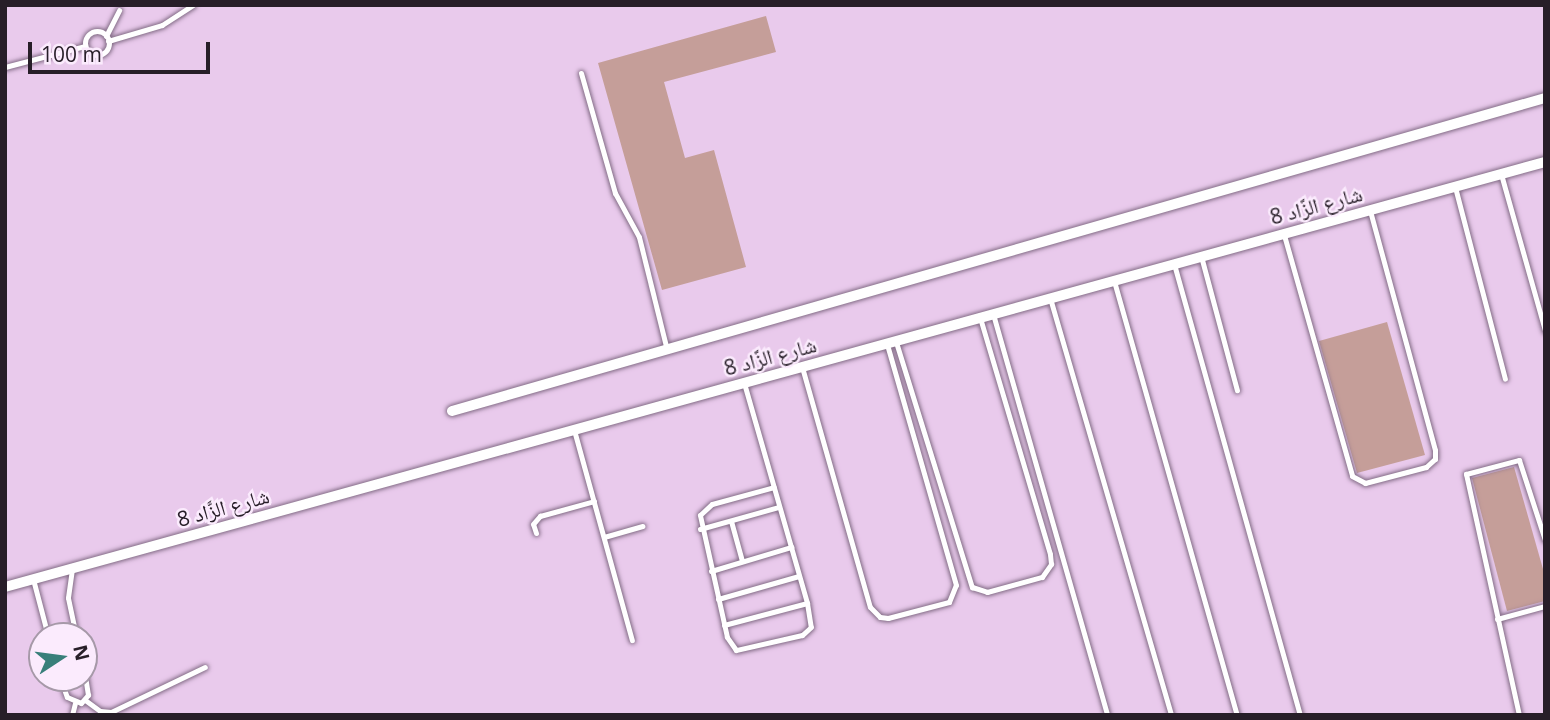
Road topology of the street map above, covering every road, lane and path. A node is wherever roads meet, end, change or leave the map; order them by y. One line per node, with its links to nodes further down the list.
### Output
1 (193, 5): 3 (lane)
2 (119, 10): 3 (lane)
3 (107, 38): 4 (lane); 4 (lane)
4 (85, 46): 5 (lane)
5 (5, 67)
6 (581, 73): 21 (lane)
7 (1545, 99): 21 (street, شارع الزَّاد 8)
8 (1545, 162): 9 (street, شارع الزَّاد 8)
9 (1501, 174): 10 (street, شارع الزَّاد 8); 19 (lane)
10 (1455, 187): 11 (street, شارع الزَّاد 8); 23 (lane)
11 (1370, 210): 12 (street, شارع الزَّاد 8); 12 (lane)
12 (1284, 234): 13 (street, شارع الزَّاد 8)
13 (1201, 256): 14 (street, شارع الزَّاد 8); 25 (lane)
14 (1174, 264): 15 (street, شارع الزَّاد 8); 61 (lane)
15 (1114, 281): 16 (street, شارع الزَّاد 8); 60 (lane)
16 (1050, 298): 17 (street, شارع الزَّاد 8); 59 (lane)
17 (993, 314): 18 (street, شارع الزَّاد 8); 58 (lane)
18 (980, 318): 20 (street, شارع الزَّاد 8); 20 (lane)
19 (1545, 331)
20 (891, 343): 22 (street, شارع الزَّاد 8); 22 (lane)
21 (667, 350): 26 (street, شارع الزَّاد 8)
22 (802, 367): 24 (street, شارع الزَّاد 8)
23 (1505, 379)
24 (744, 383): 27 (street, شارع الزَّاد 8); 28 (lane)
25 (1237, 390)
26 (452, 411)
27 (574, 430): 29 (lane); 39 (street, شارع الزَّاد 8)
28 (774, 487): 30 (lane); 33 (lane)
29 (594, 501): 34 (lane); 35 (lane)
30 (779, 507): 31 (lane); 37 (lane)
31 (731, 521): 33 (lane); 38 (lane)
32 (642, 526): 35 (lane)
33 (701, 529): 40 (lane)
34 (536, 533)
35 (604, 537): 51 (lane)
36 (1545, 540): 47 (lane)
37 (791, 547): 38 (lane); 41 (lane)
38 (742, 561): 40 (lane)
39 (72, 569): 42 (street, شارع الزَّاد 8); 49 (lane)
40 (711, 571): 44 (lane)
41 (799, 576): 44 (lane); 45 (lane)
42 (33, 579): 43 (street, شارع الزَّاد 8); 48 (lane)
43 (5, 587)
44 (718, 599): 50 (lane)
45 (807, 603): 50 (lane); 50 (lane)
46 (1545, 606): 47 (lane)
47 (1497, 619): 62 (lane)
48 (44, 622)
49 (73, 622)
50 (724, 625)
51 (632, 640)
52 (205, 667): 55 (lane)
53 (65, 692): 56 (lane)
54 (88, 692): 55 (lane)
55 (85, 700): 56 (lane)
56 (75, 703): 57 (lane)
57 (72, 715)
58 (1107, 715)
59 (1171, 715)
60 (1237, 715)
61 (1300, 715)
62 (1520, 715)

